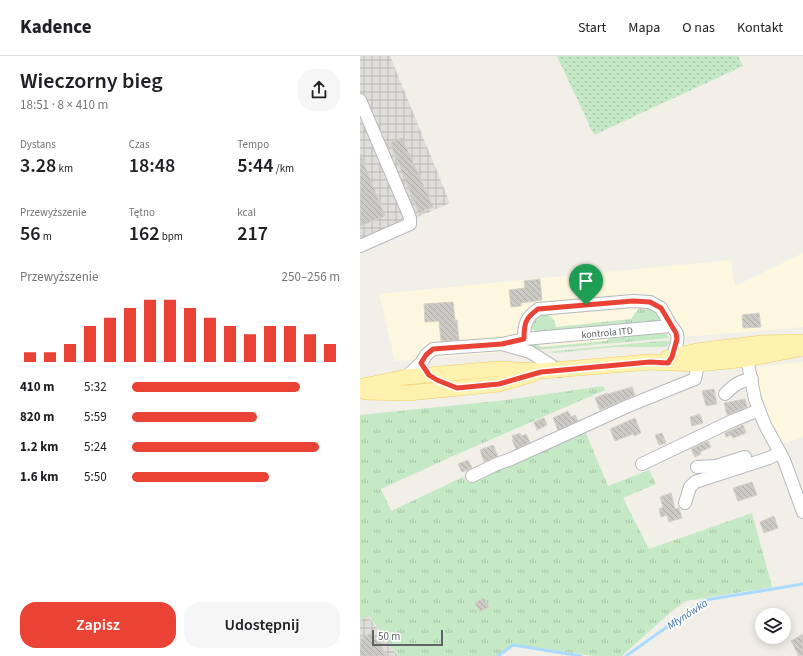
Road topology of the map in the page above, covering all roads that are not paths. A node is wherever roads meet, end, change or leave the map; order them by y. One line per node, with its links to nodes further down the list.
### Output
1 (360, 100): 2 (street)
2 (360, 246)
3 (671, 326): 4 (street, kontrola ITD); 4 (street); 9 (street)
4 (524, 339): 6 (street, kontrola ITD)
5 (803, 341): 9 (main road)
6 (502, 344): 11 (street); 12 (street)
7 (803, 348): 8 (main road)
8 (747, 359): 10 (main road); 14 (street)
9 (670, 360): 10 (main road); 12 (main road)
10 (698, 364): 23 (street)
11 (425, 369): 13 (main road); 15 (main road); 16 (street)
12 (560, 370): 13 (main road)
13 (541, 372): 16 (main road)
14 (752, 379): 18 (street); 19 (street)
15 (360, 387)
16 (457, 388): 17 (main road)
17 (360, 392)
18 (725, 394)
19 (759, 410): 20 (street); 21 (street)
20 (779, 450): 22 (street); 24 (street); 25 (street)
21 (642, 464)
22 (697, 467)
23 (472, 476)
24 (685, 503)
25 (802, 505)

